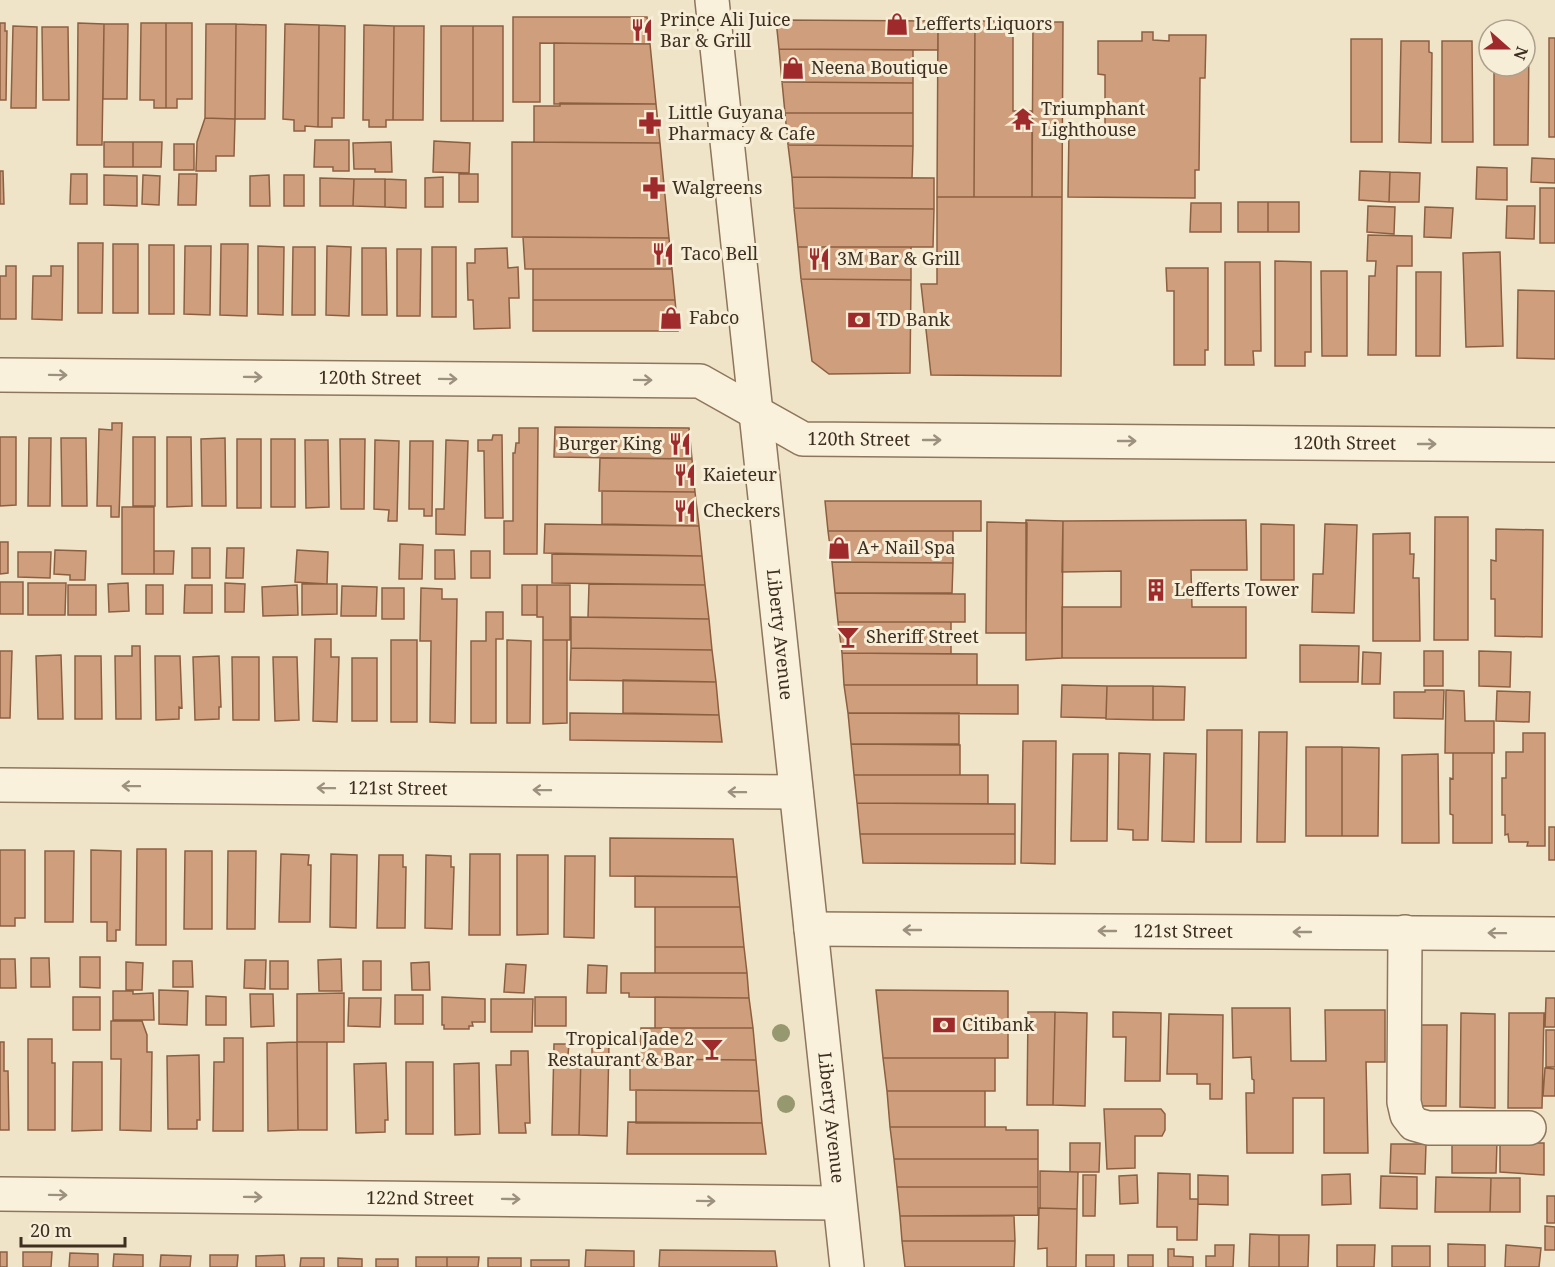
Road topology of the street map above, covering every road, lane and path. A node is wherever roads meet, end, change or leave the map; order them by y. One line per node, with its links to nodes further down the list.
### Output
1 (712, 0): 3 (street, Liberty Avenue)
2 (0, 375): 3 (street, 120th Street, one-way to 3)
3 (755, 411): 4 (street, 120th Street, one-way to 4); 6 (street, Liberty Avenue)
4 (1555, 445)
5 (0, 785): 6 (street, 121st Street, one-way to 5)
6 (796, 792): 7 (street, Liberty Avenue)
7 (811, 929): 8 (street, 121st Street, one-way to 7); 12 (street, Liberty Avenue)
8 (1405, 932): 9 (street, 121st Street, one-way to 8); 10 (street)
9 (1555, 933)
10 (1529, 1128)
11 (0, 1194): 12 (street, 122nd Street, one-way to 12)
12 (839, 1203): 13 (street, Liberty Avenue)
13 (847, 1267)

